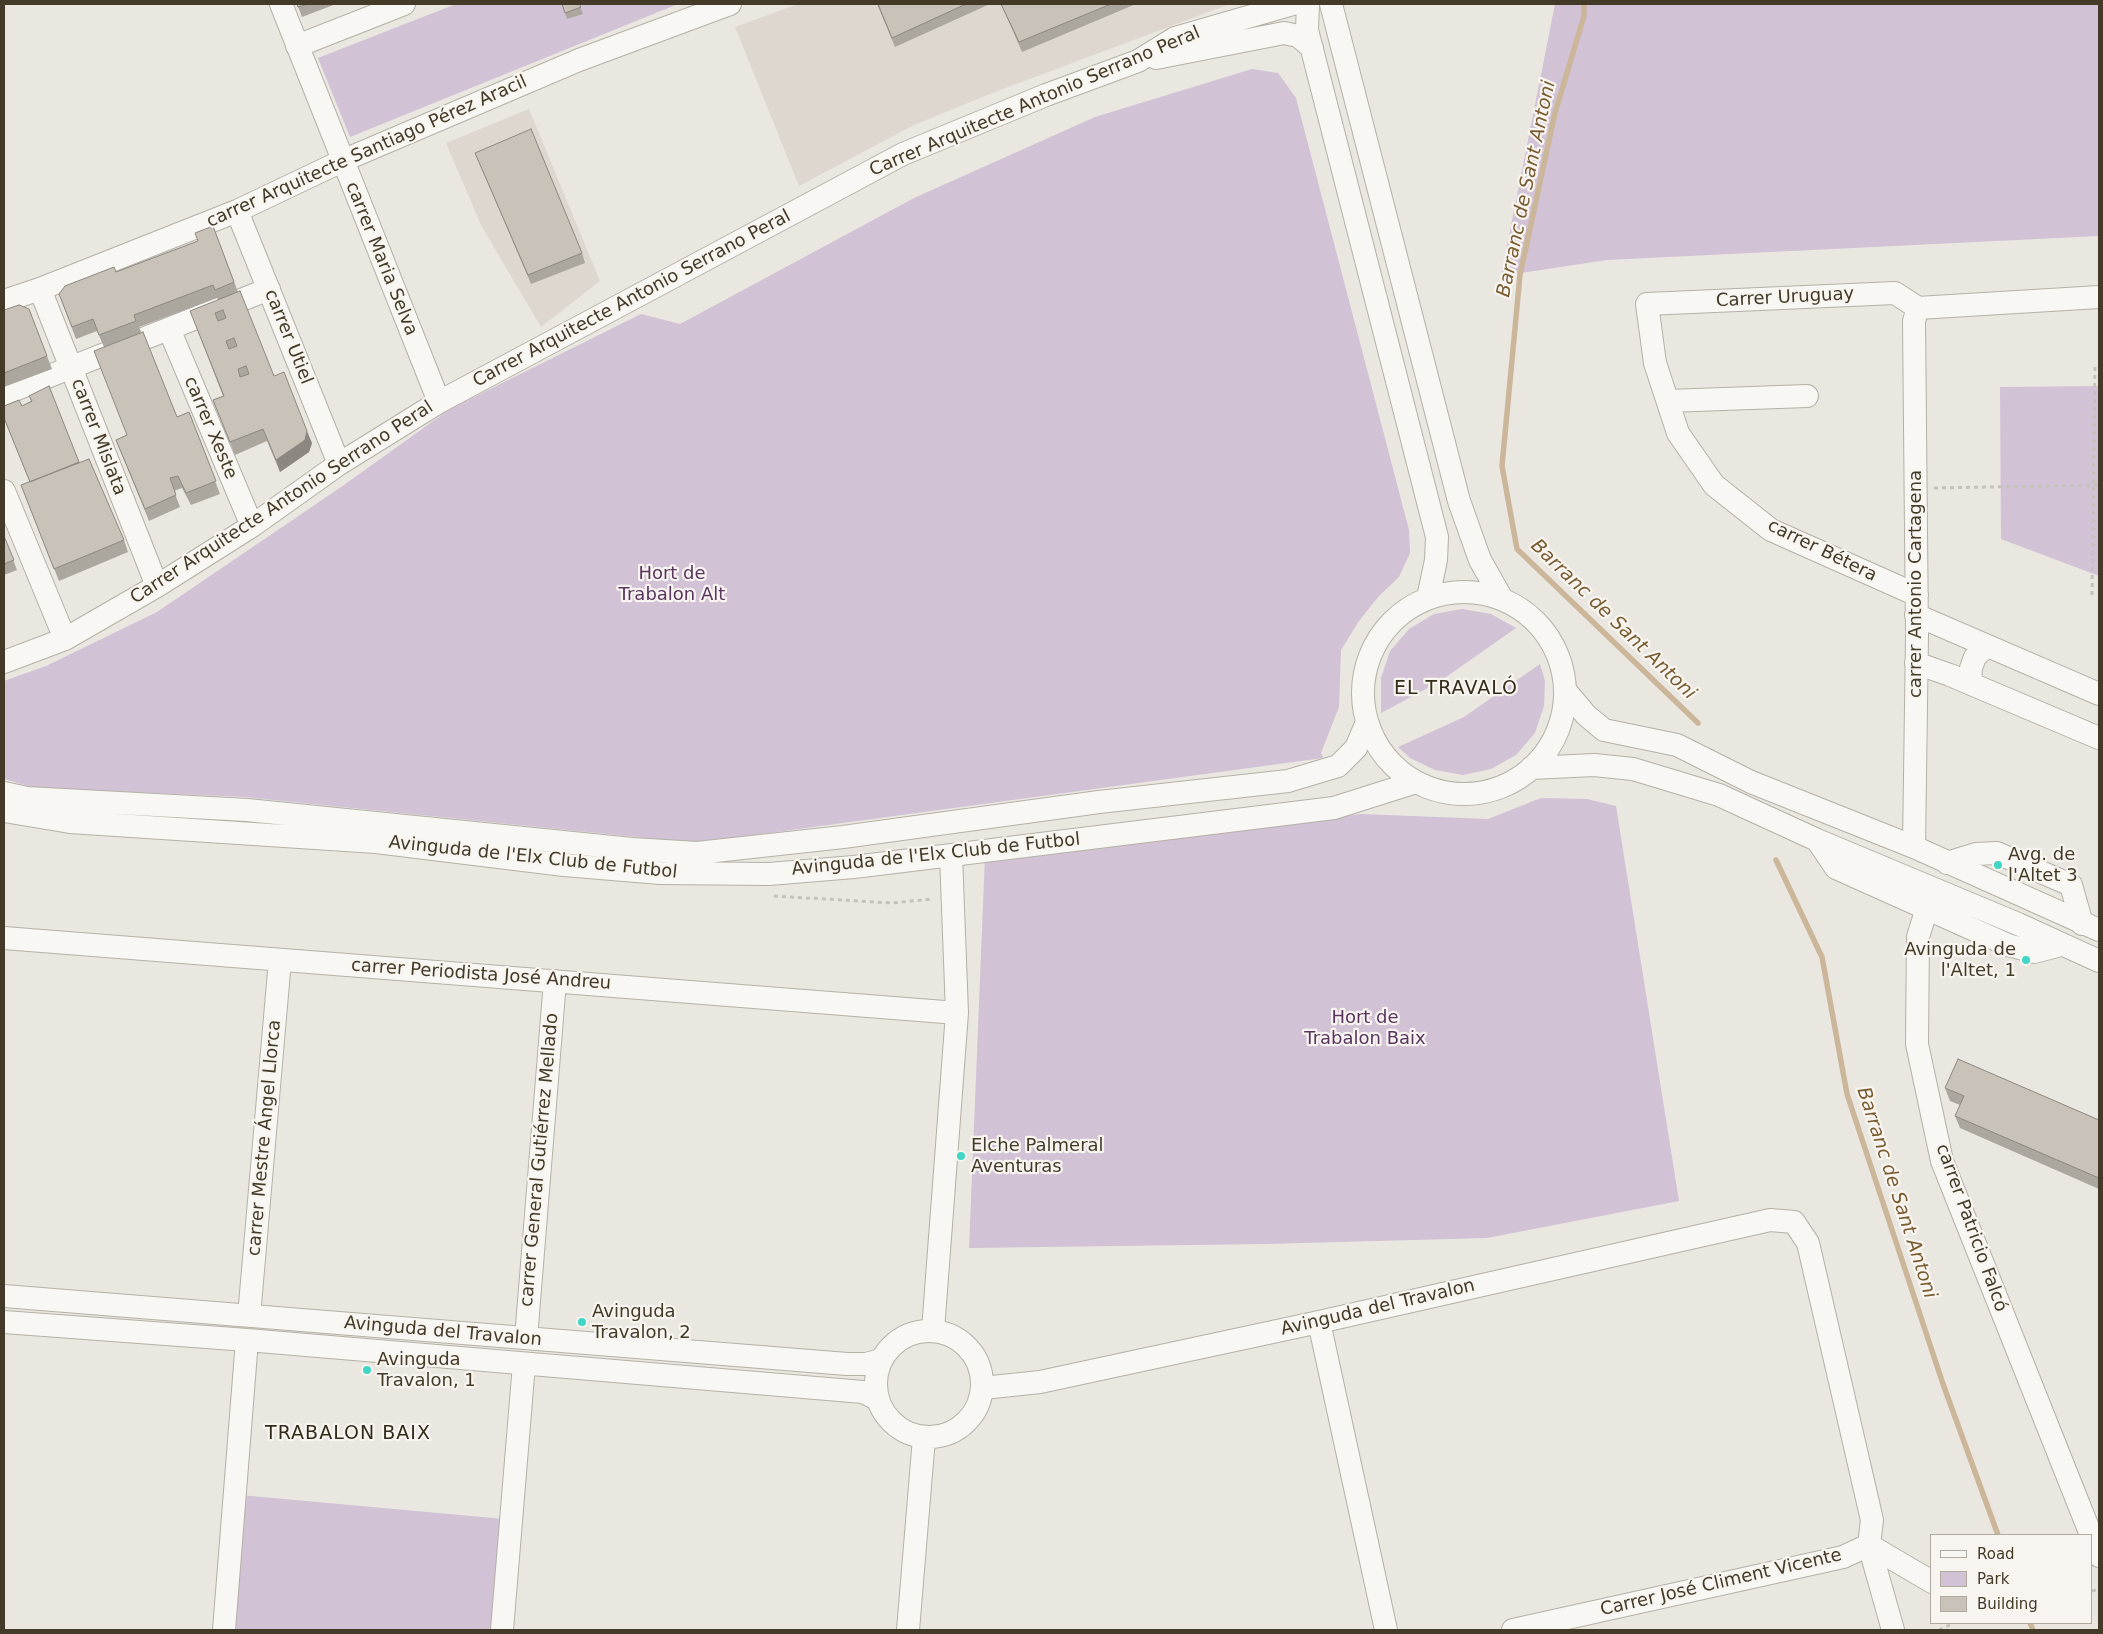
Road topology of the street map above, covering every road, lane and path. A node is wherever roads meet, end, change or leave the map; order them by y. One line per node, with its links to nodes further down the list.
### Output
1 (280, 4): 7 (street, carrer Maria Selva)
2 (404, 4): 7 (street)
3 (730, 4): 10 (street, carrer Arquitecte Santiago Pérez Aracil)
4 (1293, 4): 9 (street, Carrer Arquitecte Antonio Serrano Peral)
5 (1308, 4): 8 (street)
6 (1331, 4): 34 (street)
7 (297, 46): 10 (street, carrer Maria Selva)
8 (1312, 48): 9 (street); 33 (street)
9 (1138, 61): 24 (street, Carrer Arquitecte Antonio Serrano Peral)
10 (342, 161): 11 (street, carrer Arquitecte Santiago Pérez Aracil); 24 (street, carrer Maria Selva)
11 (237, 211): 12 (street, carrer Arquitecte Santiago Pérez Aracil); 13 (street, carrer Utiel)
12 (40, 289): 15 (street, carrer Arquitecte Santiago Pérez Aracil); 20 (street, carrer Mislata)
13 (269, 289): 18 (street); 25 (street, carrer Utiel)
14 (2099, 297): 17 (street)
15 (4, 301)
16 (1647, 304): 17 (street, Carrer Uruguay); 23 (street, carrer Bétera)
17 (1916, 314): 28 (street, carrer Antonio Cartagena)
18 (169, 328): 20 (street); 30 (street, carrer Xeste)
19 (2095, 367): 26 (path)
20 (71, 368): 21 (street); 31 (street, carrer Mislata)
21 (4, 394)
22 (1807, 396): 23 (street)
23 (1668, 401): 35 (street, carrer Bétera)
24 (439, 402): 25 (street, Carrer Arquitecte Antonio Serrano Peral)
25 (339, 464): 30 (street, Carrer Arquitecte Antonio Serrano Peral)
26 (2094, 485): 27 (path); 28 (path); 32 (path)
27 (2099, 485)
28 (1916, 489): 35 (street, carrer Antonio Cartagena)
29 (4, 491): 36 (street)
30 (252, 526): 31 (street, Carrer Arquitecte Antonio Serrano Peral)
31 (156, 586): 36 (street, Carrer Arquitecte Antonio Serrano Peral)
32 (2092, 595)
33 (1428, 598): 34 (street); 43 (street)
34 (1502, 599): 41 (street)
35 (1916, 605): 37 (street, carrer Bétera); 39 (street, carrer Antonio Cartagena)
36 (65, 639): 38 (street, Carrer Arquitecte Antonio Serrano Peral)
37 (1987, 646): 40 (street); 42 (street, carrer Bétera)
38 (4, 662)
39 (1916, 663): 40 (street); 50 (street, carrer Antonio Cartagena)
40 (1970, 683): 44 (street)
41 (1565, 690): 45 (street); 50 (street)
42 (2099, 694)
43 (1367, 722): 46 (street); 47 (street, Avinguda de l'Elx Club de Futbol)
44 (2099, 738)
45 (1531, 768): 46 (street); 49 (street)
46 (1416, 782): 51 (street, Avinguda de l'Elx Club de Futbol)
47 (4, 793)
48 (4, 811): 51 (street, Avinguda de l'Elx Club de Futbol)
49 (1817, 840): 53 (street); 56 (street)
50 (1914, 847): 52 (street)
51 (951, 855): 60 (street)
52 (1947, 863): 54 (street); 54 (street)
53 (1927, 908): 56 (street); 73 (street, carrer Patricio Falcó)
54 (2091, 927)
55 (4, 938): 57 (street, carrer Periodista José Andreu)
56 (2061, 945): 58 (street)
57 (280, 960): 59 (street, carrer Periodista José Andreu); 62 (street, carrer Mestre Ángel Llorca)
58 (2099, 961)
59 (555, 981): 60 (street, carrer Periodista José Andreu); 66 (street, carrer General Gutiérrez Mellado)
60 (957, 1013): 65 (street)
61 (4, 1296): 62 (street, Avinguda del Travalon)
62 (249, 1316): 66 (street, Avinguda del Travalon)
63 (4, 1322): 67 (street, Avinguda del Travalon)
64 (1319, 1322): 70 (street, Avinguda del Travalon); 75 (street, Avinguda del Travalon); 82 (street)
65 (933, 1330): 68 (street); 70 (street)
66 (526, 1338): 68 (street, Avinguda del Travalon)
67 (247, 1340): 69 (street, Avinguda del Travalon); 79 (street)
68 (881, 1360): 71 (street)
69 (524, 1364): 71 (street, Avinguda del Travalon); 80 (street)
70 (983, 1388): 72 (street)
71 (877, 1399): 72 (street)
72 (924, 1438): 81 (street)
73 (2090, 1534)
74 (2093, 1541): 76 (street, carrer Patricio Falcó)
75 (1869, 1545): 77 (street); 83 (street, Carrer José Climent Vicente); 84 (street)
76 (2099, 1556)
77 (1930, 1581)
78 (1952, 1624): 85 (path)
79 (224, 1630)
80 (502, 1630)
81 (908, 1630)
82 (1386, 1630)
83 (1512, 1630)
84 (1893, 1630)
85 (1939, 1630)

